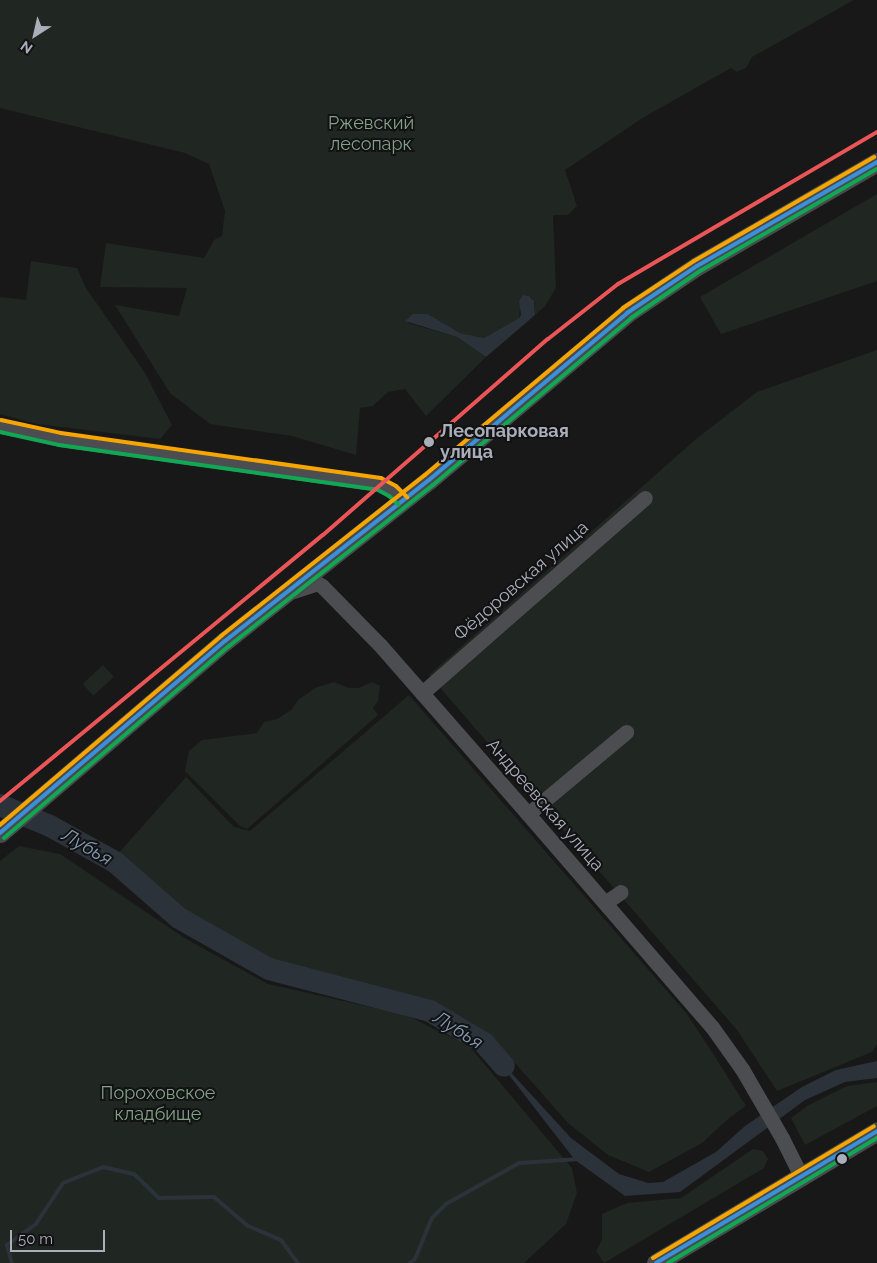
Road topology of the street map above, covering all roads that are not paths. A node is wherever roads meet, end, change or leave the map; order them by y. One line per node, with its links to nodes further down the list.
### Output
1 (877, 162): 4 (main road)
2 (0, 426): 4 (street)
3 (645, 498): 6 (street, Фёдоровская улица)
4 (403, 501): 5 (main road)
5 (278, 597): 6 (street, Андреевская улица); 9 (main road)
6 (422, 693): 8 (street, Андреевская улица)
7 (626, 732): 8 (street)
8 (528, 814): 11 (street, Андреевская улица)
9 (0, 833)
10 (621, 892): 11 (street)
11 (605, 903): 13 (street, Андреевская улица)
12 (877, 1131): 13 (main road)
13 (802, 1176): 14 (main road)
14 (656, 1263)

